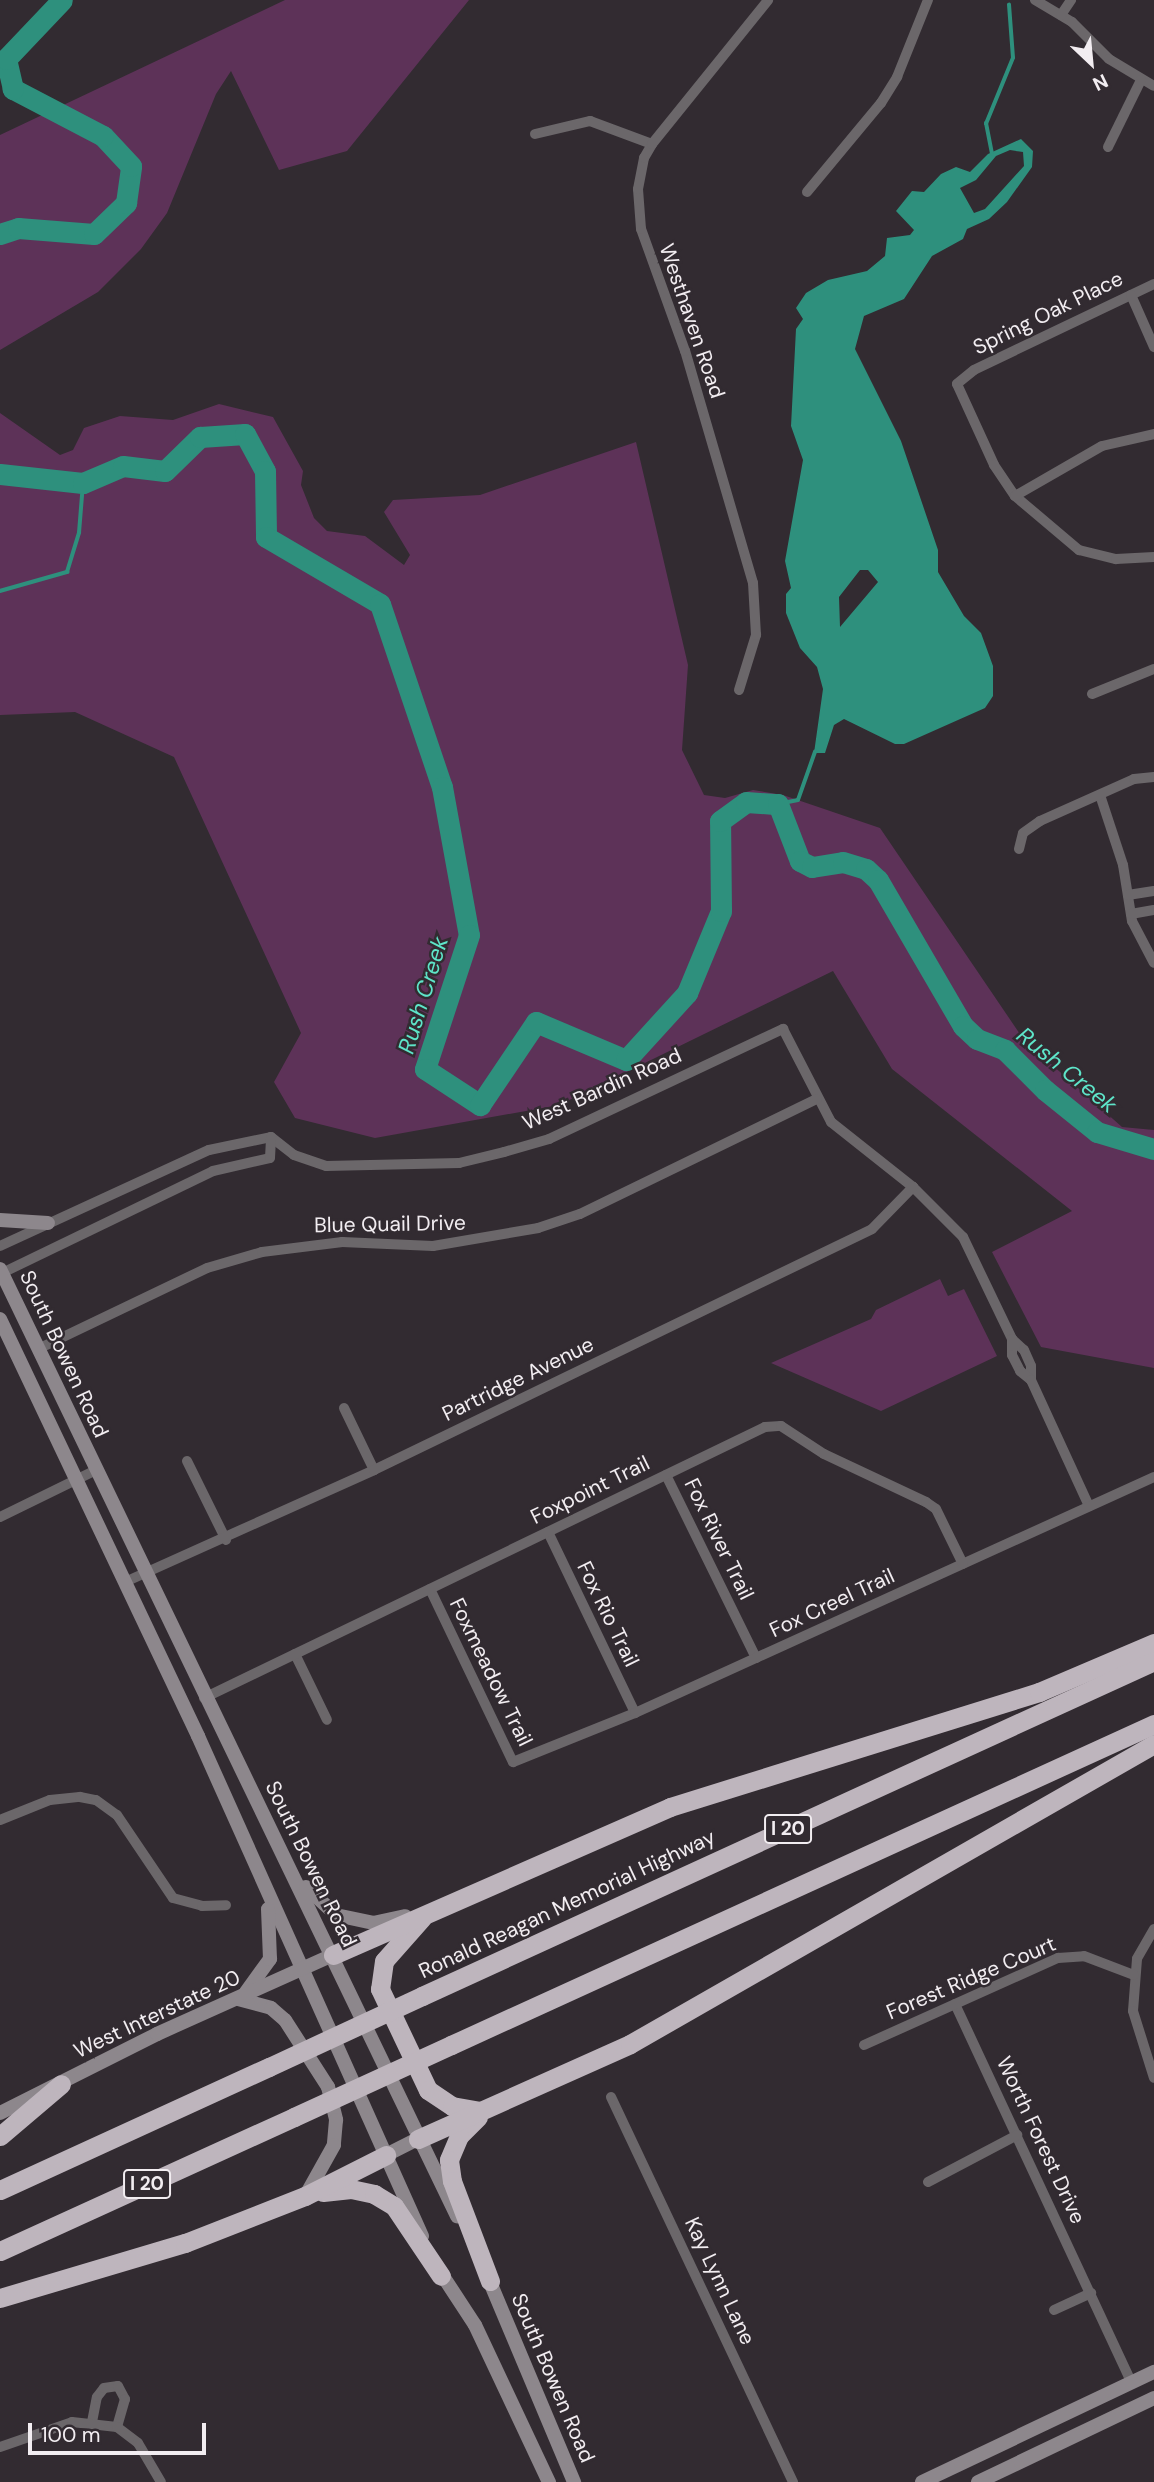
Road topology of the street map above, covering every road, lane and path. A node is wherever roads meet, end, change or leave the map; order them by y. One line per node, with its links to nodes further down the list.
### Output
1 (768, 0): 9 (street, Westhaven Road)
2 (928, 0): 11 (street)
3 (1035, 0): 5 (street)
4 (1071, 0): 5 (street)
5 (1061, 15): 6 (street)
6 (1141, 80): 7 (street); 10 (street)
7 (1154, 86)
8 (535, 134): 9 (street)
9 (652, 144): 19 (street, Westhaven Road)
10 (1108, 147)
11 (807, 192)
12 (1154, 284): 13 (street, Spring Oak Place)
13 (1132, 295): 14 (street); 16 (street, Spring Oak Place)
14 (1154, 347)
15 (1154, 434): 16 (street)
16 (1015, 496): 17 (street)
17 (1154, 557)
18 (1154, 670): 20 (street)
19 (739, 690)
20 (1092, 694)
21 (1154, 777): 22 (street)
22 (1100, 795): 23 (street); 25 (street)
23 (1019, 849)
24 (1154, 891): 25 (street)
25 (1128, 895): 27 (street)
26 (1154, 910): 27 (street)
27 (1131, 914): 28 (street)
28 (1154, 963)
29 (817, 1099): 30 (street, West Bardin Road); 31 (street); 37 (street, Blue Quail Drive)
30 (271, 1137): 33 (street); 35 (street)
31 (913, 1187): 41 (street, Partridge Avenue); 45 (street)
32 (0, 1220): 33 (main road)
33 (48, 1223): 34 (street)
34 (0, 1246)
35 (1, 1272): 37 (main road, South Bowen Road)
36 (0, 1319): 44 (main road, South Bowen Road)
37 (38, 1349): 40 (main road, South Bowen Road)
38 (344, 1408): 41 (street)
39 (187, 1461): 48 (street)
40 (96, 1470): 44 (street); 50 (main road, South Bowen Road)
41 (374, 1470): 48 (street, Partridge Avenue)
42 (666, 1475): 47 (street, Foxpoint Trail); 49 (street, Foxpoint Trail); 55 (street, Fox River Trail)
43 (1154, 1477): 45 (street, Fox Creel Trail)
44 (76, 1479): 46 (street); 51 (main road, South Bowen Road)
45 (1089, 1506): 49 (street, Fox Creel Trail)
46 (0, 1517)
47 (548, 1532): 52 (street, Foxpoint Trail); 58 (street, Fox Rio Trail)
48 (226, 1540): 50 (street, Partridge Avenue)
49 (963, 1564): 55 (street, Fox Creel Trail)
50 (145, 1573): 51 (street, Partridge Avenue); 57 (main road, South Bowen Road)
51 (125, 1582): 65 (main road, South Bowen Road)
52 (430, 1589): 54 (street, Foxpoint Trail); 62 (street, Foxmeadow Trail)
53 (1154, 1643): 67 (highway)
54 (295, 1654): 57 (street, Foxpoint Trail); 59 (street)
55 (756, 1658): 58 (street, Fox Creel Trail)
56 (1154, 1661): 86 (highway, Ronald Reagan Memorial Highway / I 20, bridge)
57 (204, 1698): 64 (main road, South Bowen Road)
58 (635, 1713): 62 (street, Fox Creel Trail)
59 (327, 1720)
60 (1154, 1724): 88 (highway, I 20, bridge)
61 (1154, 1744): 78 (highway)
62 (524, 1760)
63 (0, 1820): 66 (street)
64 (293, 1872): 67 (main road); 69 (main road, South Bowen Road)
65 (266, 1894): 70 (main road, South Bowen Road); 72 (main road)
66 (226, 1905)
67 (427, 1912): 69 (highway); 79 (highway)
68 (1154, 1929): 71 (street)
69 (333, 1955): 70 (main road, West Interstate 20); 83 (main road, South Bowen Road)
70 (301, 1970): 72 (main road, West Interstate 20); 84 (main road, South Bowen Road)
71 (1135, 1975): 73 (street, Forest Ridge Court); 75 (street)
72 (239, 1998): 76 (main road, West Interstate 20); 87 (main road)
73 (955, 2004): 74 (street, Forest Ridge Court); 81 (street, Worth Forest Drive)
74 (864, 2045)
75 (1154, 2078)
76 (61, 2084): 80 (main road, West Interstate 20); 82 (highway)
77 (611, 2097): 105 (street, Kay Lynn Lane)
78 (510, 2099): 79 (highway); 90 (highway)
79 (481, 2111): 83 (highway)
80 (0, 2113)
81 (1017, 2135): 85 (street); 91 (street, Worth Forest Drive)
82 (0, 2136)
83 (418, 2139): 84 (main road); 90 (main road, South Bowen Road)
84 (386, 2155): 87 (highway); 89 (main road, South Bowen Road)
85 (928, 2182)
86 (0, 2190)
87 (305, 2196): 89 (highway); 92 (highway)
88 (0, 2252)
89 (441, 2276): 100 (main road, South Bowen Road)
90 (490, 2281): 97 (main road, South Bowen Road)
91 (1091, 2292): 93 (street); 95 (street, Worth Forest Drive)
92 (0, 2298)
93 (1054, 2310)
94 (1154, 2372): 95 (main road)
95 (1132, 2383): 106 (main road)
96 (1154, 2398): 107 (main road)
97 (545, 2418): 100 (main road); 104 (main road, South Bowen Road)
98 (92, 2422): 99 (street); 99 (street); 101 (street)
99 (117, 2427): 102 (street)
100 (526, 2432): 103 (main road, South Bowen Road)
101 (0, 2447)
102 (160, 2482)
103 (550, 2482)
104 (574, 2482)
105 (793, 2482)
106 (922, 2482)
107 (978, 2482)

